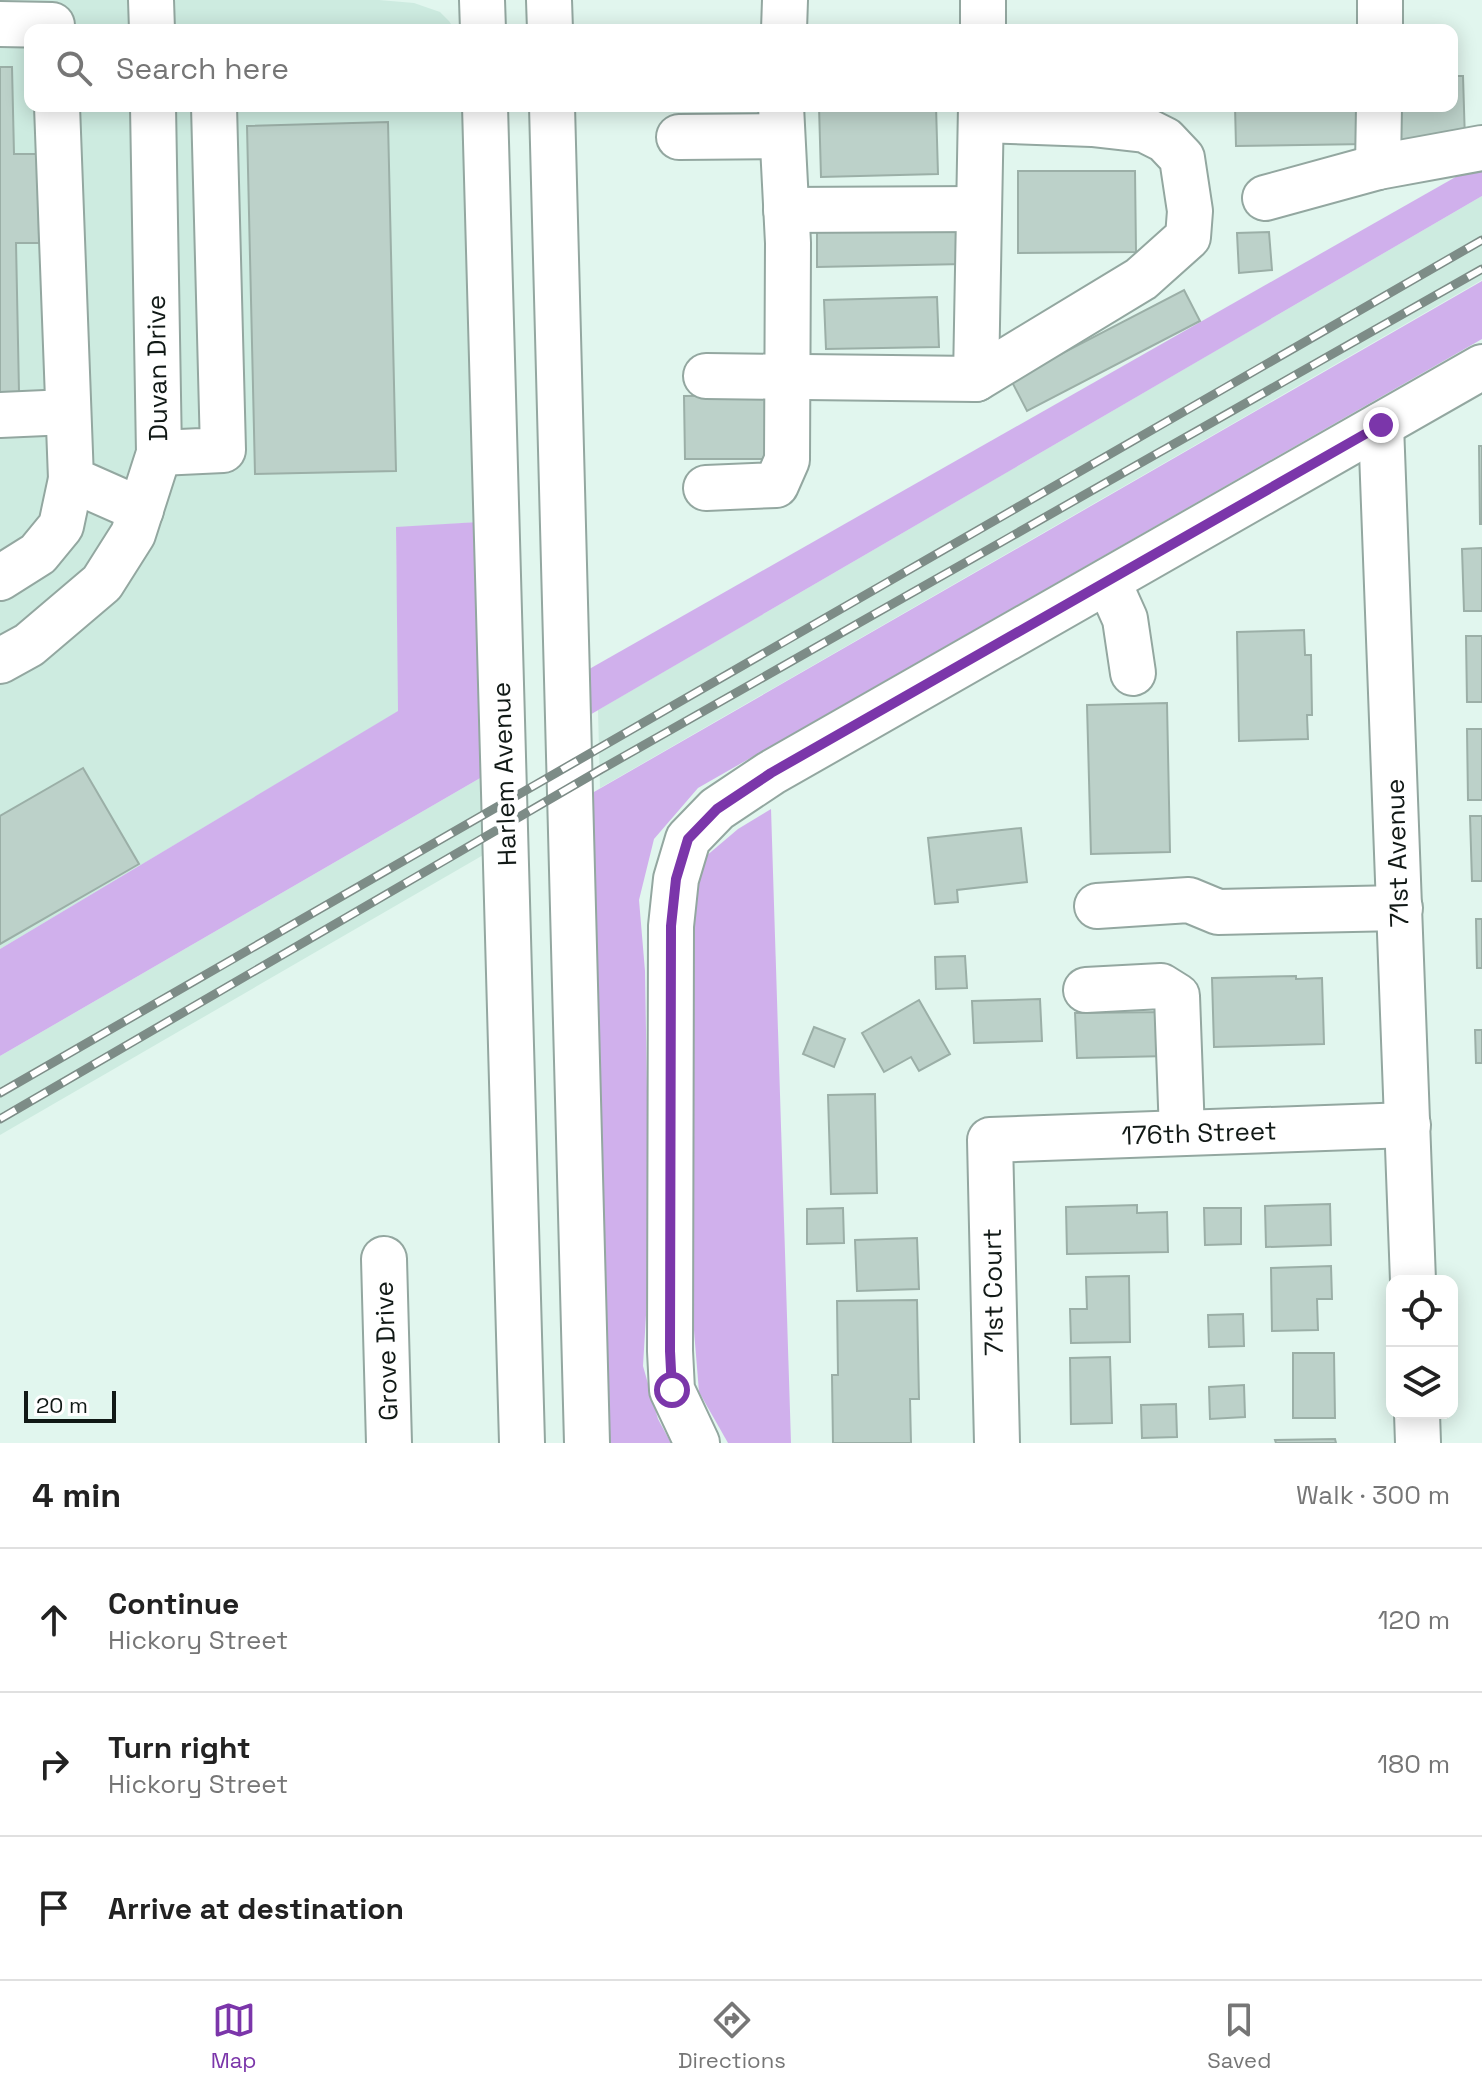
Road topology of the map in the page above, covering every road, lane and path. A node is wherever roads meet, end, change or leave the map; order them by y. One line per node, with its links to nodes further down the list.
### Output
1 (151, 0): 9 (street)
2 (482, 0): 10 (street)
3 (549, 0): 11 (street)
4 (785, 0): 12 (street)
5 (983, 0): 13 (street)
6 (1380, 0): 14 (street)
7 (0, 24): 8 (street)
8 (24, 24)
9 (152, 24)
10 (483, 24)
11 (550, 24)
12 (784, 24)
13 (983, 24)
14 (1380, 24)
15 (57, 112): 35 (street)
16 (153, 112): 30 (street, Duvan Drive)
17 (214, 112): 29 (street)
18 (485, 112): 56 (street, Harlem Avenue)
19 (552, 112): 57 (street)
20 (1379, 112): 25 (street)
21 (981, 113): 27 (street); 34 (street)
22 (781, 121): 23 (street); 28 (street)
23 (679, 137)
24 (1482, 148): 25 (street)
25 (1378, 167): 26 (street)
26 (1265, 198)
27 (979, 209): 28 (street); 34 (street)
28 (786, 210): 33 (street)
29 (220, 336): 30 (street); 38 (street)
30 (157, 338): 38 (street, Duvan Drive)
31 (1482, 367): 37 (street)
32 (706, 376): 33 (street)
33 (786, 377): 34 (street); 40 (street)
34 (976, 379)
35 (68, 412): 36 (street); 39 (street)
36 (0, 415)
37 (1381, 425): 43 (street); 47 (street, 71st Avenue)
38 (159, 453): 41 (street, Duvan Drive)
39 (71, 479): 41 (street); 42 (street)
40 (706, 488)
41 (141, 510): 44 (street, Duvan Drive)
42 (0, 578)
43 (1108, 581): 45 (street); 58 (street)
44 (0, 661)
45 (1133, 673)
46 (1097, 906): 47 (street)
47 (1400, 908): 49 (street, 71st Avenue)
48 (1086, 990): 50 (street)
49 (1408, 1125): 50 (street, 176th Street); 53 (street, 71st Avenue)
50 (1182, 1133): 51 (street, 176th Street)
51 (990, 1140): 59 (street, 71st Court)
52 (384, 1259): 55 (street, Grove Drive)
53 (1413, 1275)
54 (1417, 1419): 60 (street)
55 (389, 1443)
56 (522, 1443)
57 (587, 1443)
58 (697, 1443)
59 (997, 1443)
60 (1418, 1443)

